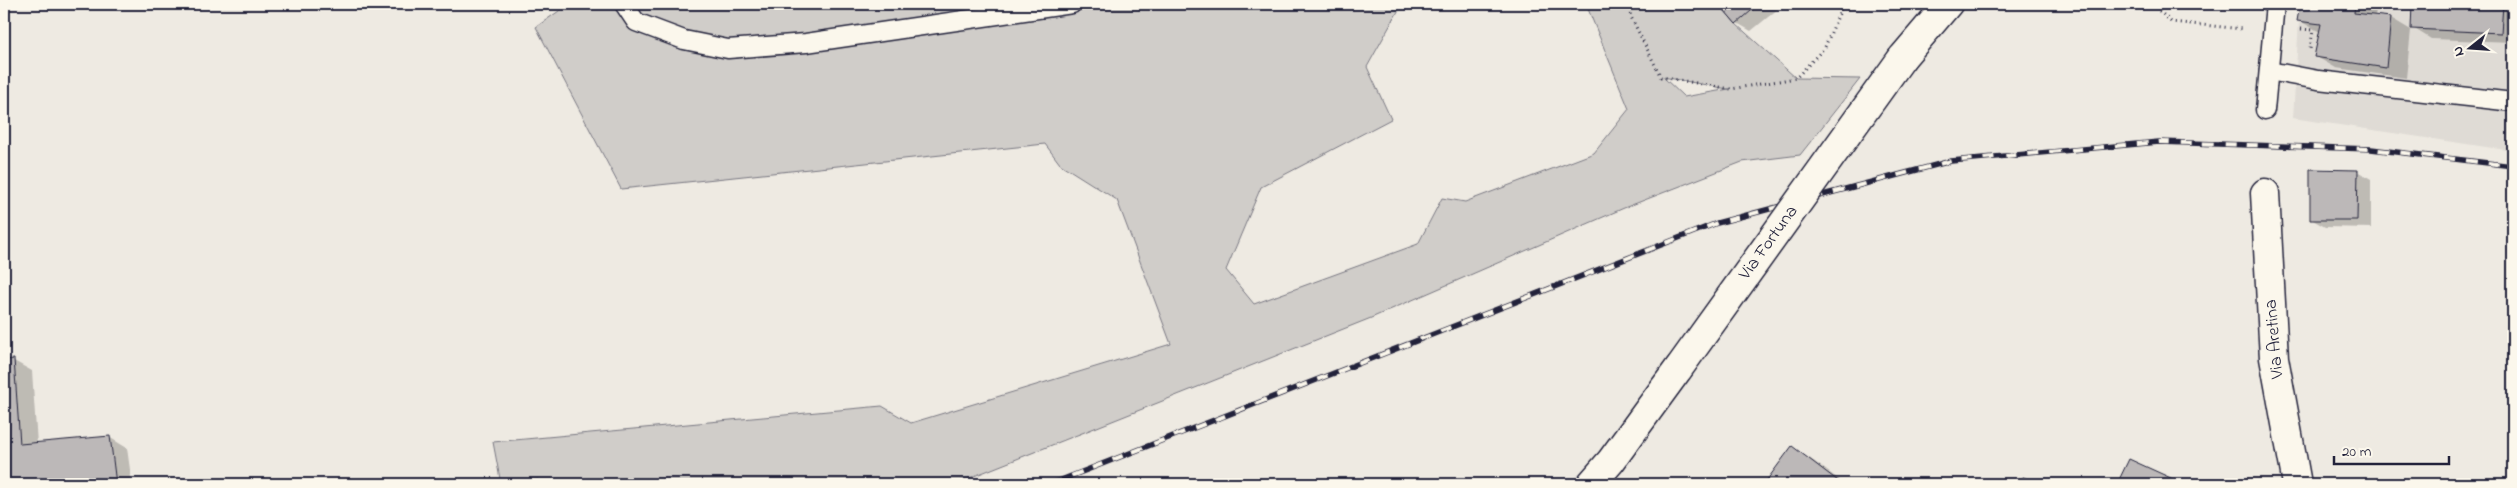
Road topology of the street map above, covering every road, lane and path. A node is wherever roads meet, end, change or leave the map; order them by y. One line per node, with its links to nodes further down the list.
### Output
1 (624, 4): 2 (lane)
2 (1072, 4)
3 (1628, 4): 4 (path)
4 (1843, 4)
5 (1948, 4): 15 (street, Via Fortuna, bridge)
6 (2152, 4): 9 (path)
7 (2275, 4): 10 (lane)
8 (2293, 28): 11 (path)
9 (2247, 29)
10 (2269, 71): 11 (lane); 13 (lane)
11 (2305, 77): 12 (lane)
12 (2513, 102)
13 (2265, 110)
14 (2266, 193): 16 (street, Via Aretina)
15 (1591, 484)
16 (2297, 484)

